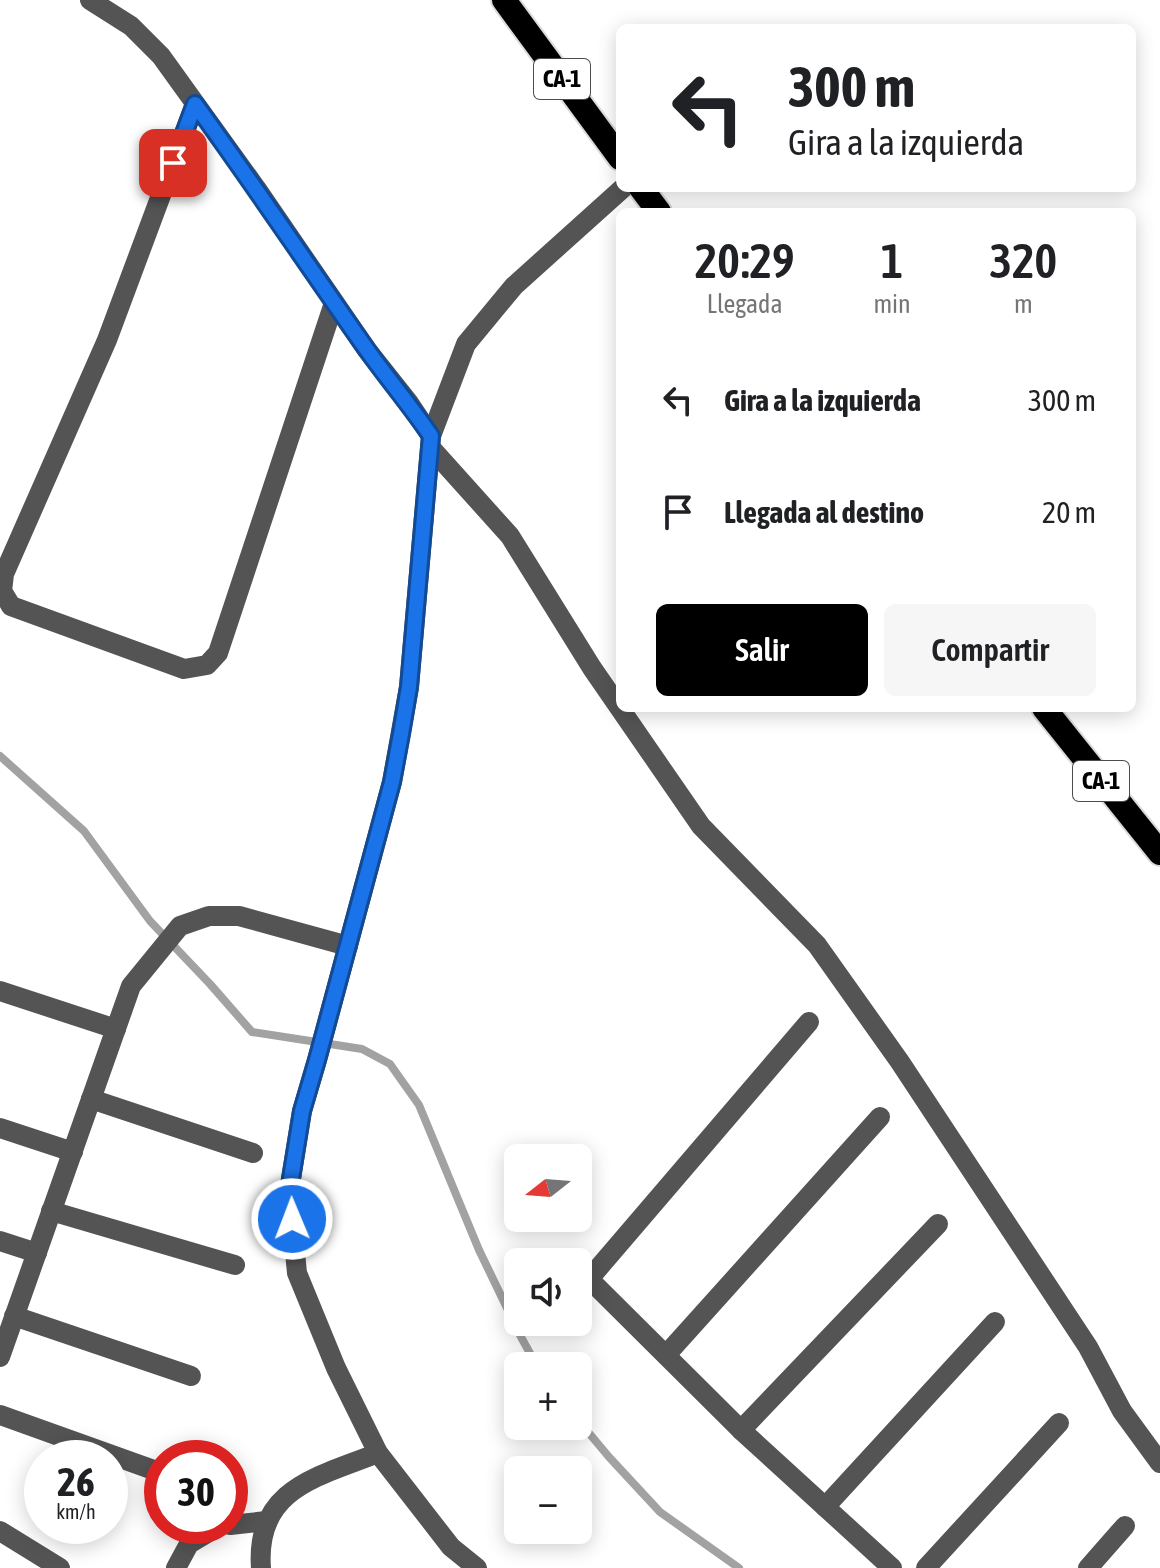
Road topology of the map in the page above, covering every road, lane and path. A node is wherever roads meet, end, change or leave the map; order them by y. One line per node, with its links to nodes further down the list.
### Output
1 (90, 0): 3 (street)
2 (504, 0): 4 (highway, CA-1)
3 (195, 104): 6 (street); 6 (street)
4 (616, 153)
5 (619, 192): 7 (street)
6 (334, 303): 7 (street)
7 (430, 441): 8 (street); 12 (street)
8 (616, 703)
9 (622, 712): 35 (street)
10 (1047, 712): 11 (highway, CA-1)
11 (1160, 853)
12 (348, 946): 15 (street); 34 (street)
13 (0, 991): 15 (street)
14 (809, 1022): 28 (street)
15 (116, 1029): 16 (street)
16 (91, 1099): 19 (street); 20 (street)
17 (880, 1117): 28 (street)
18 (0, 1128): 19 (street)
19 (73, 1152): 21 (street)
20 (253, 1153)
21 (51, 1211): 24 (street); 25 (street)
22 (938, 1224): 33 (street)
23 (0, 1241): 24 (street)
24 (37, 1253): 26 (street)
25 (235, 1265)
26 (14, 1316): 29 (street); 30 (street)
27 (995, 1322): 37 (street)
28 (666, 1355): 33 (street)
29 (0, 1357)
30 (191, 1376)
31 (0, 1415): 36 (street)
32 (1059, 1423): 48 (street)
33 (741, 1430): 37 (street)
34 (378, 1453): 38 (street); 46 (street)
35 (1160, 1463)
36 (144, 1467)
37 (825, 1507): 47 (street)
38 (267, 1521): 39 (street); 45 (street)
39 (248, 1523)
40 (1125, 1526): 49 (street)
41 (0, 1531): 43 (street)
42 (189, 1544): 44 (street)
43 (60, 1568)
44 (176, 1568)
45 (261, 1568)
46 (477, 1568)
47 (892, 1568)
48 (926, 1568)
49 (1088, 1568)

